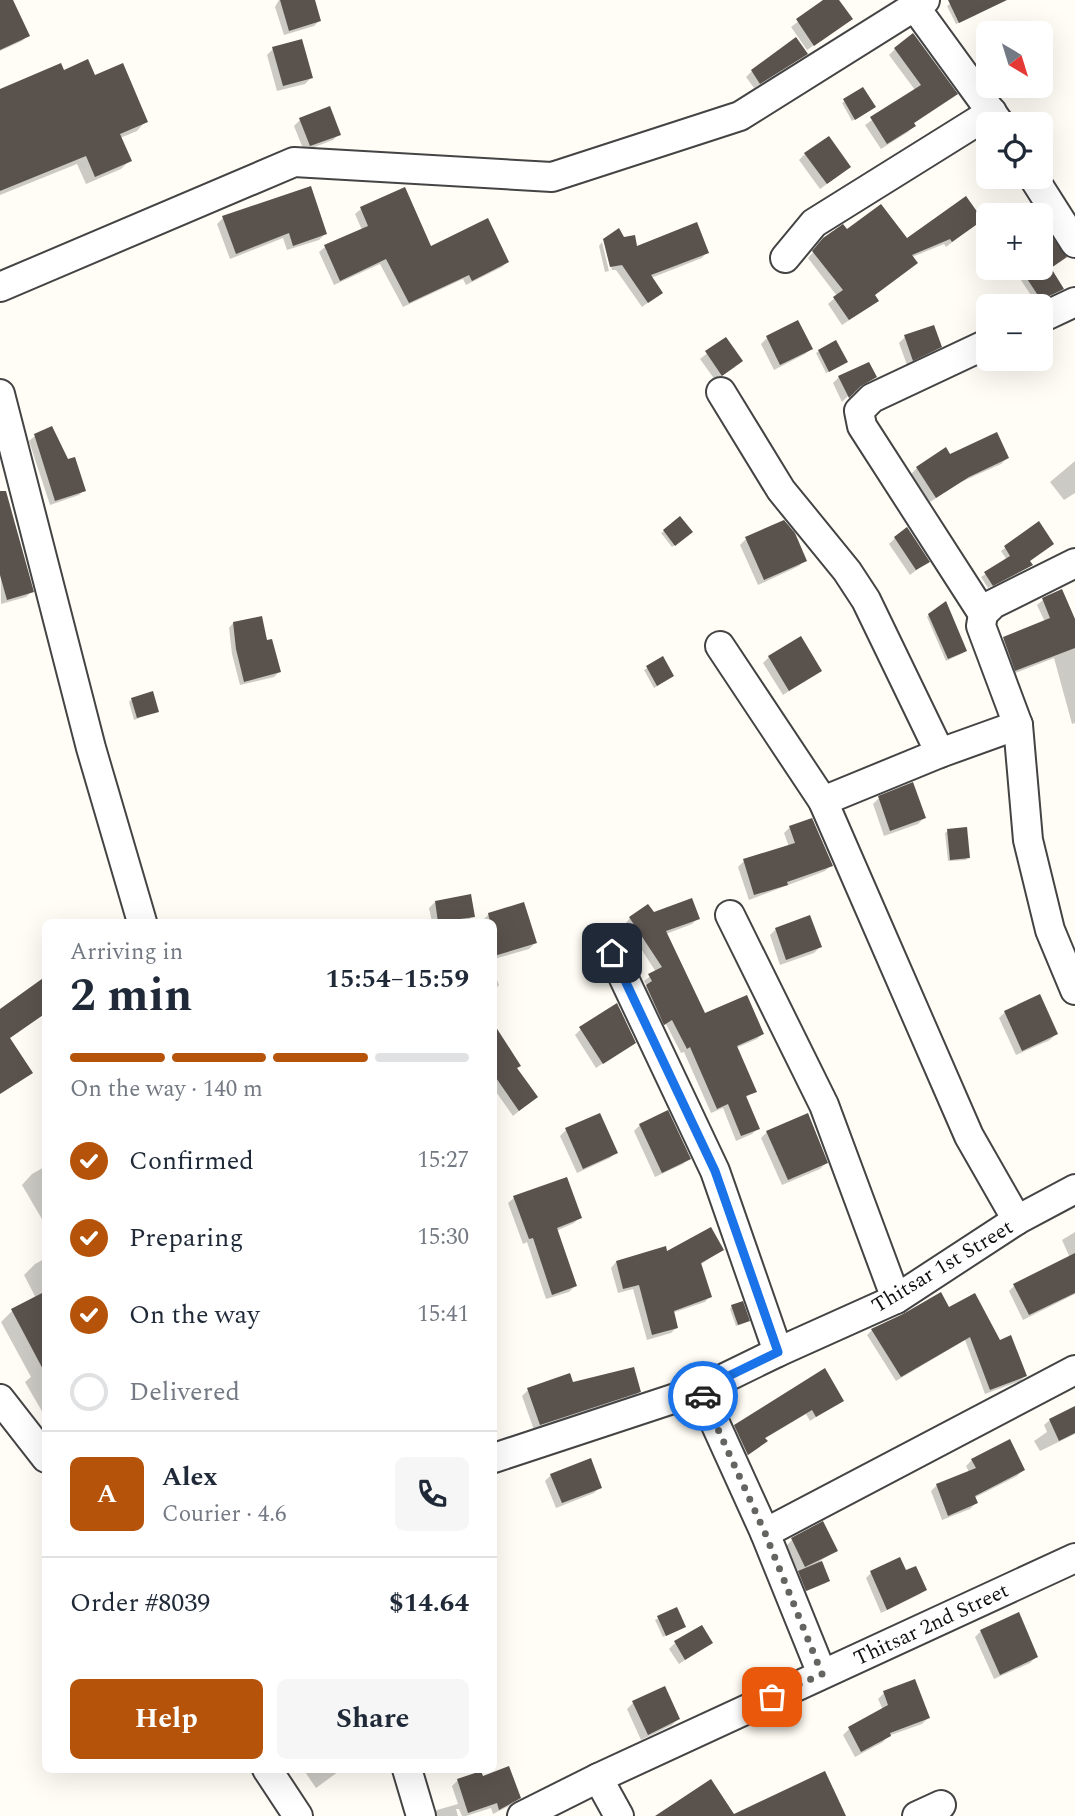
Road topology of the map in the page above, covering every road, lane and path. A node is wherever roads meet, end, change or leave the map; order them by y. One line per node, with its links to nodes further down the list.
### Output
1 (920, 4): 2 (street); 7 (street)
2 (992, 112)
3 (976, 130): 6 (street)
4 (1041, 189): 5 (street)
5 (1075, 243)
6 (785, 258)
7 (0, 287)
8 (1075, 302): 9 (street)
9 (1053, 312)
10 (976, 349): 14 (street)
11 (720, 392): 17 (street)
12 (0, 394): 20 (street)
13 (1075, 563): 14 (street)
14 (983, 614): 16 (street)
15 (720, 646): 18 (street)
16 (1018, 725): 17 (street); 22 (street)
17 (940, 753): 18 (street)
18 (823, 801): 24 (street)
19 (730, 915): 25 (street)
20 (141, 919)
21 (612, 953): 26 (street)
22 (1075, 990)
23 (1075, 1189): 24 (street, Thitsar 1st Street)
24 (1017, 1220): 25 (street, Thitsar 1st Street)
25 (896, 1299): 26 (street, Thitsar 1st Street)
26 (778, 1352): 28 (street, Thitsar 1st Street)
27 (1075, 1370): 32 (street)
28 (700, 1390): 31 (street, Thitsar 1st Street); 32 (street)
29 (0, 1399): 30 (street)
30 (42, 1453)
31 (497, 1457)
32 (765, 1533): 34 (street)
33 (1075, 1558): 34 (street, Thitsar 2nd Street)
34 (822, 1674): 37 (street, Thitsar 2nd Street)
35 (270, 1773): 38 (street)
36 (408, 1773): 39 (street)
37 (598, 1777): 40 (street, Thitsar 2nd Street); 41 (street)
38 (298, 1816)
39 (421, 1816)
40 (522, 1816)
41 (619, 1816)

